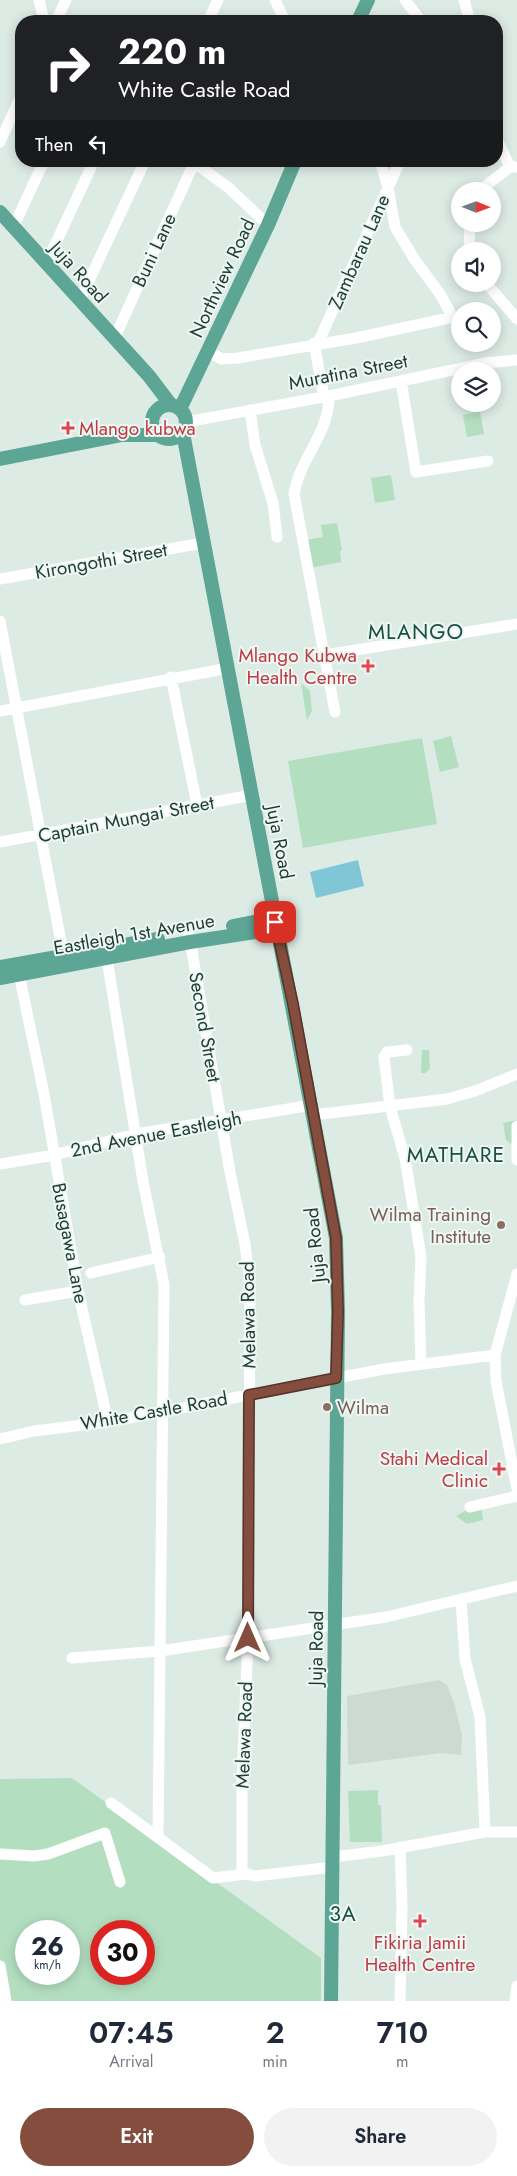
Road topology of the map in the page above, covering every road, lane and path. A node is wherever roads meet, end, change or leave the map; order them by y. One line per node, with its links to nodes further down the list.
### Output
1 (39, 0): 8 (street)
2 (66, 0): 9 (street)
3 (218, 0): 10 (street)
4 (275, 0): 11 (street)
5 (368, 0): 12 (main road)
6 (405, 0): 13 (street)
7 (464, 0): 14 (street)
8 (43, 15)
9 (59, 15)
10 (211, 15)
11 (282, 15)
12 (361, 15)
13 (416, 15)
14 (468, 15)
15 (15, 114): 16 (street)
16 (0, 142)
17 (503, 149): 26 (street)
18 (41, 167): 31 (street)
19 (91, 167): 32 (street)
20 (142, 167): 34 (street)
21 (191, 167): 36 (street, Buni Lane)
22 (200, 167): 30 (street)
23 (292, 167): 30 (main road, Northview Road)
24 (382, 167): 28 (street)
25 (397, 167): 28 (street, Zambarau Lane)
26 (513, 167): 27 (street)
27 (492, 182)
28 (388, 187): 37 (street, Zambarau Lane); 37 (street)
29 (0, 212): 31 (main road, Juja Road)
30 (268, 225): 38 (main road, Northview Road)
31 (13, 228): 32 (main road, Juja Road)
32 (46, 264): 34 (main road, Juja Road)
33 (494, 292): 35 (street)
34 (80, 302): 36 (main road, Juja Road)
35 (517, 319)
36 (115, 338): 39 (main road, Juja Road)
37 (316, 343): 38 (street); 42 (street)
38 (208, 352): 45 (main road, Northview Road)
39 (132, 356): 44 (main road, Juja Road); 45 (main road, Juja Road)
40 (517, 360): 41 (street, Muratina Street)
41 (401, 381): 42 (street, Muratina Street); 49 (street)
42 (327, 396): 43 (street, Muratina Street); 55 (street)
43 (250, 410): 45 (street, Muratina Street); 50 (street)
44 (155, 415): 45 (main road); 46 (main road); 47 (main road, Juja Road)
45 (179, 421): 47 (main road); 51 (main road, Juja Road)
46 (122, 435): 47 (main road); 48 (main road)
47 (158, 435)
48 (0, 459)
49 (488, 460)
50 (278, 537)
51 (203, 543): 52 (street, Kirongothi Street); 56 (main road, Juja Road)
52 (0, 579)
53 (0, 621): 58 (street)
54 (517, 624): 55 (street)
55 (325, 655): 60 (street)
56 (229, 668): 57 (street); 61 (main road, Juja Road)
57 (171, 677): 58 (street); 62 (street)
58 (18, 708): 59 (street); 63 (street)
59 (0, 711)
60 (335, 712)
61 (252, 795): 62 (street, Captain Mungai Street); 65 (main road, Juja Road)
62 (197, 805): 63 (street, Captain Mungai Street)
63 (41, 834): 64 (street, Captain Mungai Street); 70 (street)
64 (0, 842)
65 (272, 896): 66 (main road, Juja Road); 67 (main road)
66 (275, 923): 67 (main road, Eastleigh 1st Avenue); 71 (main road, Juja Road)
67 (251, 927): 68 (main road, Eastleigh 1st Avenue); 71 (main road)
68 (189, 938): 69 (main road, Eastleigh 1st Avenue); 70 (main road, Eastleigh 1st Avenue); 79 (street, Second Street)
69 (107, 959): 70 (main road, Eastleigh 1st Avenue); 81 (street)
70 (65, 960): 72 (main road, Eastleigh 1st Avenue); 73 (main road, Eastleigh 1st Avenue)
71 (283, 961): 78 (main road, Juja Road)
72 (0, 967)
73 (19, 974): 74 (main road, Eastleigh 1st Avenue); 82 (street, Busagawa Lane)
74 (0, 978)
75 (407, 1050): 77 (street)
76 (517, 1074): 77 (street, 2nd Avenue Eastleigh)
77 (390, 1107): 78 (street, 2nd Avenue Eastleigh); 91 (street)
78 (312, 1110): 79 (street, 2nd Avenue Eastleigh); 92 (main road, Juja Road)
79 (222, 1120): 81 (street, 2nd Avenue Eastleigh); 93 (street, Melawa Road)
80 (517, 1126): 83 (street)
81 (136, 1134): 82 (street, 2nd Avenue Eastleigh); 85 (street)
82 (54, 1155): 84 (street, 2nd Avenue Eastleigh); 88 (street, Busagawa Lane)
83 (517, 1160)
84 (0, 1164)
85 (160, 1257): 86 (street); 94 (street)
86 (91, 1273)
87 (517, 1274): 90 (street)
88 (78, 1291): 89 (street); 95 (street, Busagawa Lane)
89 (25, 1300)
90 (495, 1355): 91 (street, White Castle Road); 97 (street)
91 (421, 1363): 92 (street, White Castle Road)
92 (336, 1378): 93 (street, White Castle Road); 102 (main road, Juja Road)
93 (249, 1395): 94 (street, White Castle Road); 103 (street, Melawa Road)
94 (164, 1411): 95 (street, White Castle Road); 104 (street)
95 (108, 1422): 96 (street, White Castle Road)
96 (0, 1439)
97 (517, 1490)
98 (517, 1496): 99 (street)
99 (470, 1507)
100 (517, 1586): 101 (street)
101 (461, 1599): 102 (street); 107 (street)
102 (335, 1624): 103 (street); 112 (main road, Juja Road)
103 (248, 1638): 104 (street); 113 (street, Melawa Road)
104 (160, 1651): 105 (street); 109 (street)
105 (72, 1658)
106 (111, 1803): 109 (street)
107 (485, 1832): 108 (street); 110 (street)
108 (517, 1832)
109 (158, 1837): 113 (street)
110 (400, 1847): 112 (street); 119 (street)
111 (0, 1854): 114 (street)
112 (333, 1862): 113 (street); 118 (main road, Juja Road)
113 (246, 1874)
114 (120, 1882)
115 (0, 1966): 117 (street)
116 (517, 1986): 120 (street)
117 (6, 2001)
118 (331, 2001)
119 (400, 2001)
120 (514, 2001)

